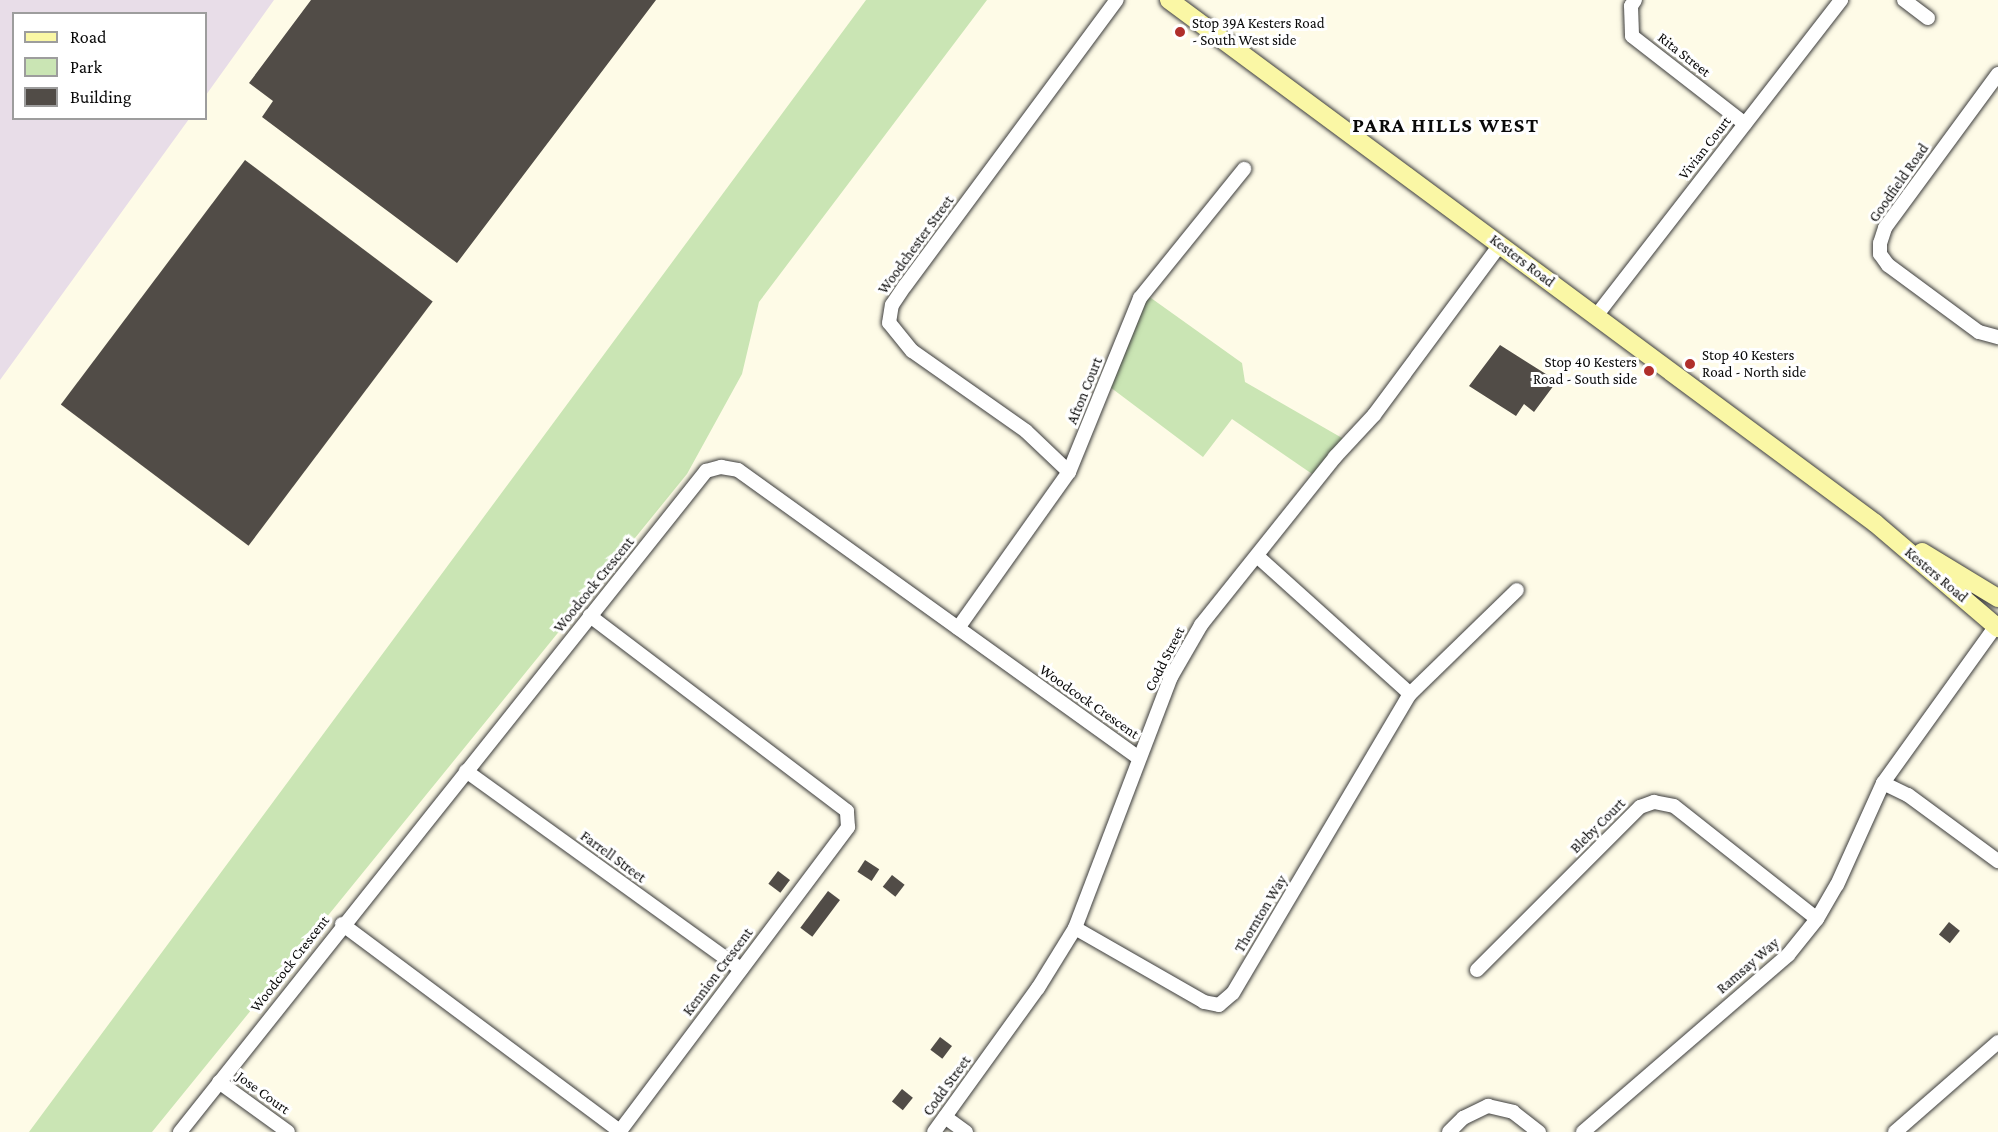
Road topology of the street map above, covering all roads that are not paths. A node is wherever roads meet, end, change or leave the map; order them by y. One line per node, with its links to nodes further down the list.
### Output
1 (1117, 0): 13 (street, Woodchester Street)
2 (1169, 0): 10 (main road, Kesters Road)
3 (1635, 0): 8 (street, Rita Street)
4 (1841, 0): 8 (street, Vivian Court)
5 (1904, 0): 6 (street)
6 (1928, 18)
7 (1998, 74): 12 (street, Goodfield Road)
8 (1745, 124): 11 (street, Vivian Court)
9 (1244, 170): 13 (street, Afton Court)
10 (1500, 245): 11 (main road, Kesters Road); 15 (street, Codd Street)
11 (1596, 316): 14 (main road, Kesters Road)
12 (1998, 337)
13 (1070, 472): 20 (street, Afton Court)
14 (1875, 523): 17 (main road, Kesters Road); 19 (main road, Kesters Road)
15 (1257, 556): 21 (street); 22 (street, Codd Street)
16 (1517, 590): 21 (street, Thornton Way)
17 (1998, 598)
18 (590, 616): 20 (street, Woodcock Crescent); 23 (street, Woodcock Crescent); 29 (street, Kennion Crescent)
19 (1997, 625): 24 (street, Ramsay Way)
20 (957, 628): 22 (street, Woodcock Crescent)
21 (1410, 694): 28 (street, Thornton Way)
22 (1139, 758): 28 (street, Codd Street)
23 (466, 771): 27 (street, Woodcock Crescent); 29 (street, Farrell Street)
24 (1883, 783): 25 (street); 26 (street, Ramsay Way)
25 (1998, 861)
26 (1817, 919): 30 (street, Bleby Court); 40 (street, Ramsay Way)
27 (342, 924): 29 (street, Kennion Crescent); 32 (street, Woodcock Crescent)
28 (1075, 928): 33 (street, Codd Street)
29 (741, 969)
30 (1477, 970)
31 (1998, 1042): 41 (street)
32 (219, 1082): 34 (street, Woodcock Crescent); 35 (street, Jose Court)
33 (945, 1117): 36 (street, Codd Street); 37 (street)
34 (180, 1132)
35 (288, 1132)
36 (934, 1132)
37 (966, 1132)
38 (1449, 1132): 39 (street)
39 (1539, 1132)
40 (1583, 1132)
41 (1895, 1132)

